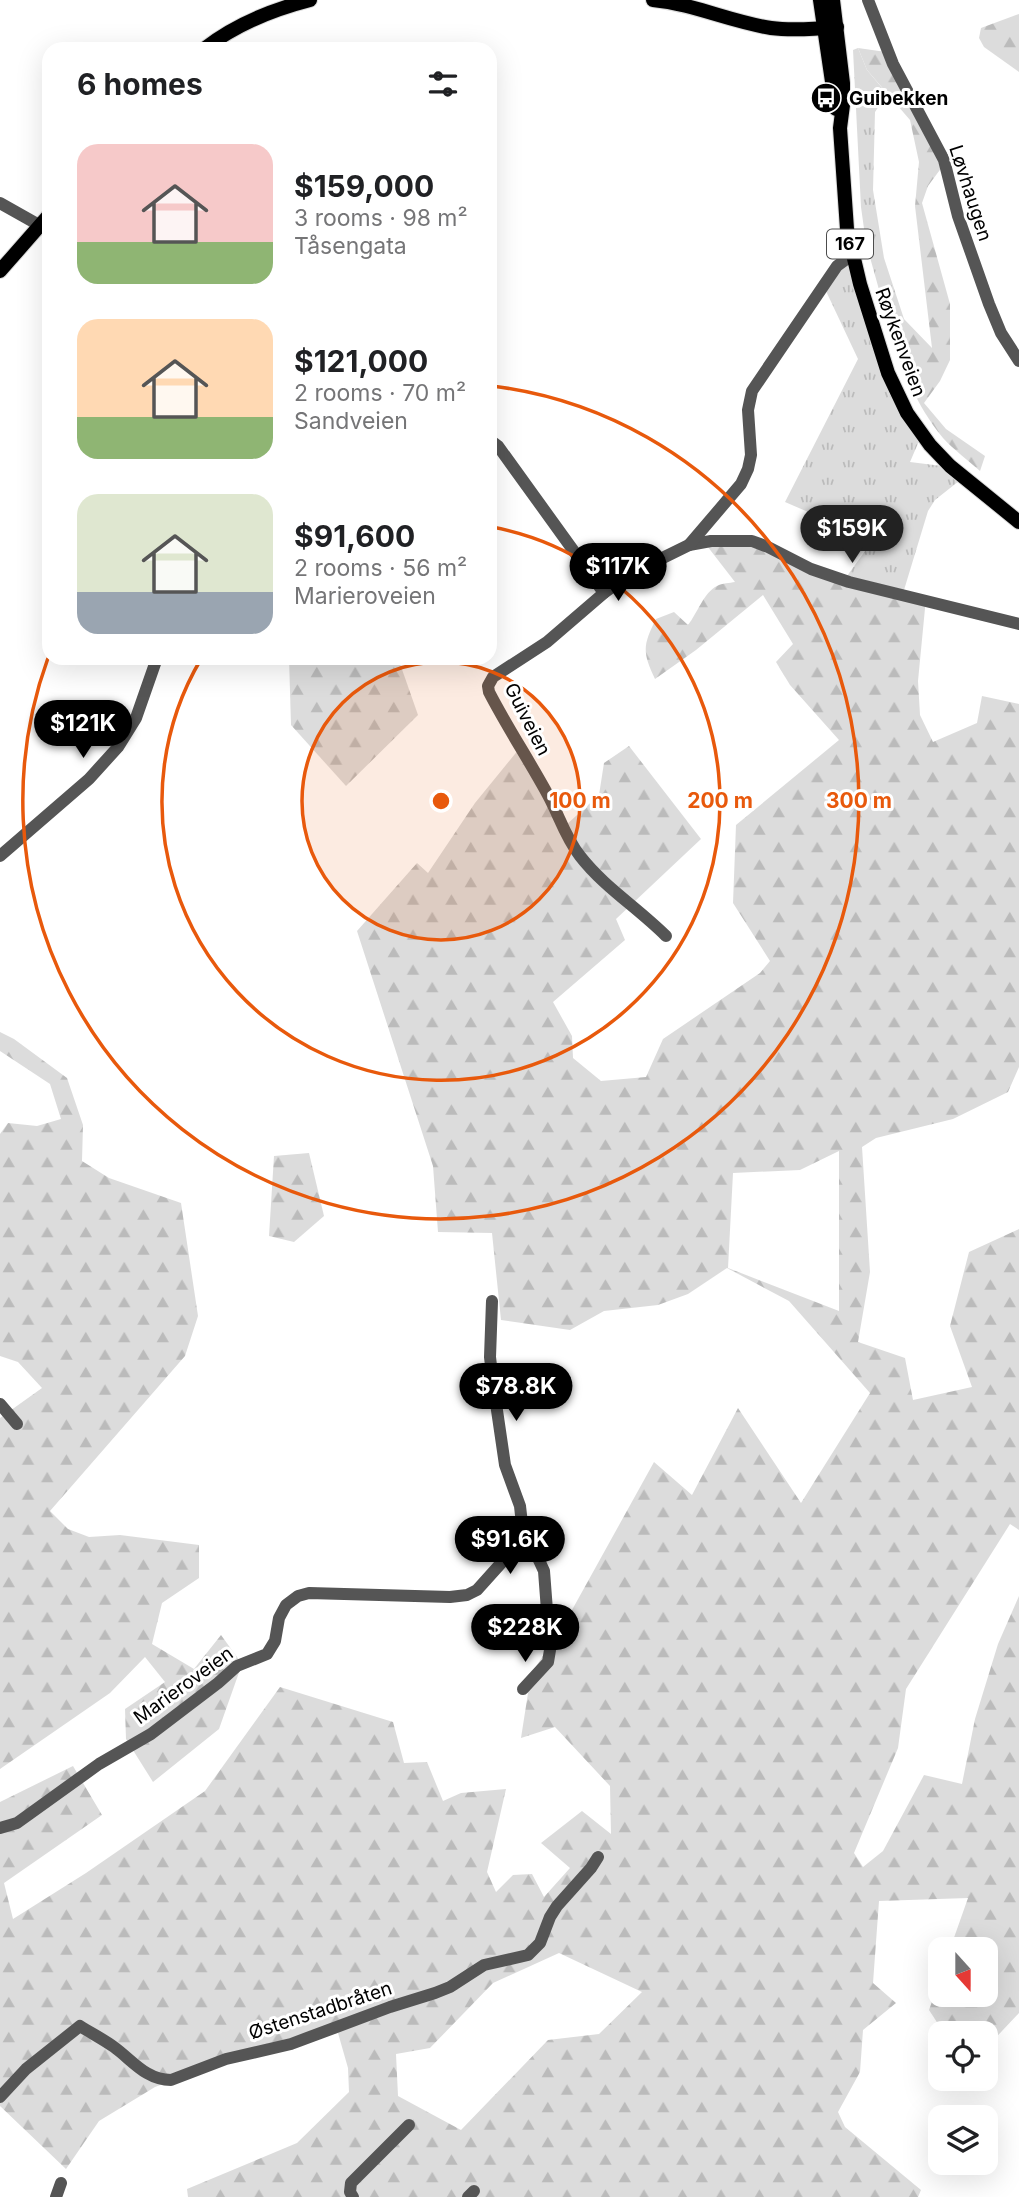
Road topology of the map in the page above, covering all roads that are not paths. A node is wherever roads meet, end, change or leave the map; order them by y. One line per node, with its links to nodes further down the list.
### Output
1 (310, 0): 7 (main road)
2 (653, 0): 6 (main road)
3 (820, 0): 6 (main road, Røykenveien / 167)
4 (833, 0): 6 (main road, Røykenveien / 167)
5 (868, 0): 13 (street, Løvhaugen)
6 (831, 27): 11 (main road, Røykenveien / 167)
7 (213, 42)
8 (0, 203): 9 (street)
9 (42, 219)
10 (42, 222): 12 (main road)
11 (852, 255): 15 (main road, Røykenveien / 167); 16 (street, Guiveien)
12 (0, 271)
13 (1019, 361)
14 (497, 445): 17 (street)
15 (1019, 522)
16 (689, 545): 17 (street, Guiveien); 18 (street)
17 (604, 593): 21 (street, Guiveien)
18 (1019, 624)
19 (155, 665): 20 (street)
20 (0, 856)
21 (666, 936)
22 (492, 1301): 25 (street)
23 (0, 1404): 24 (street)
24 (17, 1424)
25 (521, 1541): 26 (street); 27 (street, Marieroveien)
26 (523, 1689)
27 (0, 1828)
28 (598, 1857): 29 (street, Østenstadbråten)
29 (0, 2097)
30 (409, 2125): 33 (street)
31 (61, 2183): 32 (street)
32 (56, 2197)
33 (353, 2197)

